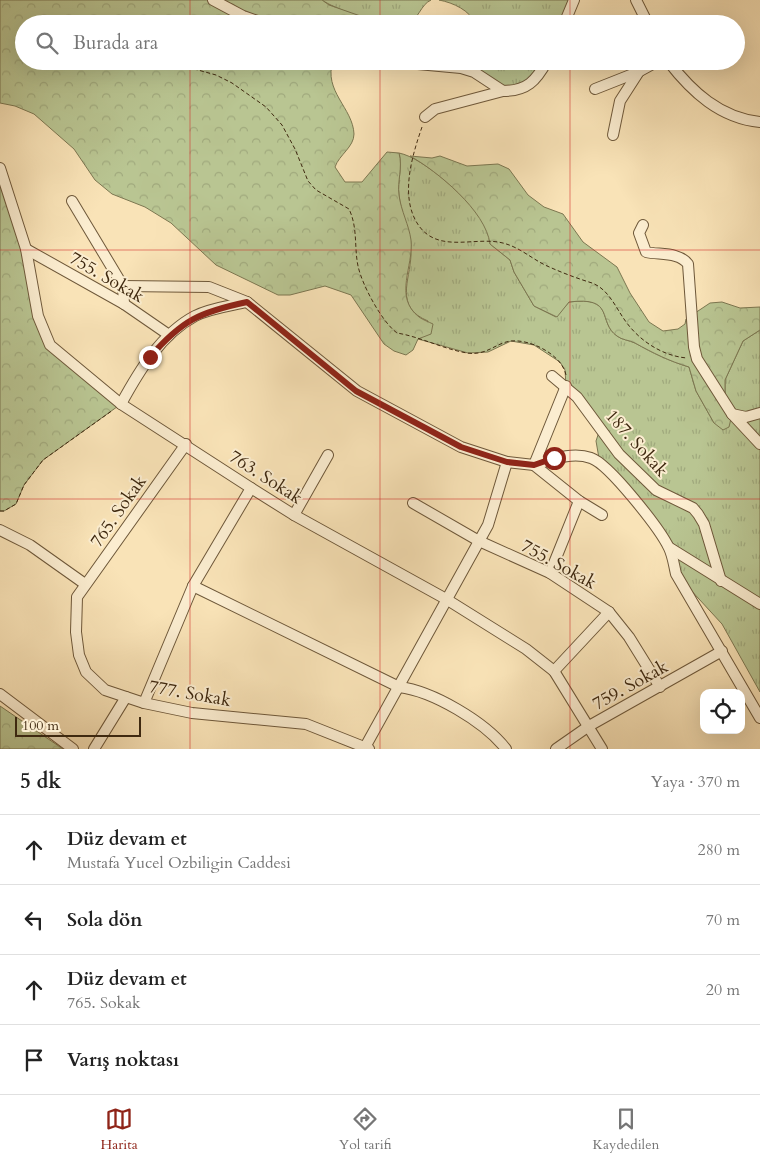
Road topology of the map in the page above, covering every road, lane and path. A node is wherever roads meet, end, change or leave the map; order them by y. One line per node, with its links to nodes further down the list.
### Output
1 (213, 0): 4 (street)
2 (574, 0): 5 (street)
3 (636, 0): 6 (street)
4 (241, 15)
5 (568, 15)
6 (644, 15)
7 (196, 70): 28 (path)
8 (468, 70): 14 (street)
9 (542, 70): 14 (street)
10 (642, 70): 12 (street)
11 (676, 70): 16 (street)
12 (638, 72): 13 (street); 17 (street)
13 (595, 88)
14 (502, 91): 15 (street)
15 (425, 117): 26 (path)
16 (760, 122)
17 (613, 134)
18 (0, 168): 21 (street, 763. Sokak)
19 (72, 201): 22 (street)
20 (643, 225): 26 (street)
21 (26, 249): 24 (street, 755. Sokak); 29 (street, 763. Sokak)
22 (123, 286): 23 (street); 24 (street)
23 (247, 302): 25 (street); 35 (street)
24 (124, 304): 25 (street, 755. Sokak)
25 (169, 335): 29 (street)
26 (697, 359): 31 (street)
27 (552, 376): 28 (street, 187. Sokak)
28 (566, 386): 36 (street); 47 (street, 187. Sokak)
29 (122, 404): 32 (street, 763. Sokak); 40 (path)
30 (760, 412): 31 (street)
31 (732, 414): 33 (street)
32 (186, 444): 37 (street, 763. Sokak); 48 (street, 765. Sokak)
33 (760, 444)
34 (328, 456): 41 (street)
35 (507, 462): 36 (street); 44 (street)
36 (534, 465): 38 (street); 45 (street)
37 (251, 488): 41 (street, 763. Sokak); 49 (street)
38 (579, 501): 42 (street); 46 (street)
39 (413, 503): 44 (street, 755. Sokak)
40 (0, 511)
41 (294, 515): 51 (street, 763. Sokak)
42 (602, 515)
43 (0, 530): 48 (street)
44 (479, 541): 46 (street, 755. Sokak); 51 (street)
45 (670, 548): 47 (street); 54 (street)
46 (550, 573): 53 (street, 755. Sokak)
47 (721, 581): 52 (street)
48 (85, 584): 50 (street, 765. Sokak)
49 (192, 586): 56 (street); 60 (street)
50 (77, 597): 59 (street, 777. Sokak)
51 (446, 599): 55 (street, 763. Sokak); 56 (street)
52 (760, 604)
53 (609, 612): 55 (street); 57 (street, 755. Sokak)
54 (722, 651): 57 (street, 759. Sokak); 61 (street)
55 (554, 671): 62 (street, 763. Sokak)
56 (399, 686): 63 (street); 66 (street)
57 (660, 686): 62 (street, 759. Sokak)
58 (0, 694): 64 (street)
59 (126, 697): 60 (street, 777. Sokak); 65 (street)
60 (144, 703): 63 (street, 777. Sokak)
61 (760, 718)
62 (589, 726): 67 (street, 759. Sokak); 68 (street, 763. Sokak)
63 (366, 748)
64 (73, 749)
65 (94, 749)
66 (506, 749)
67 (556, 749)
68 (602, 749)

